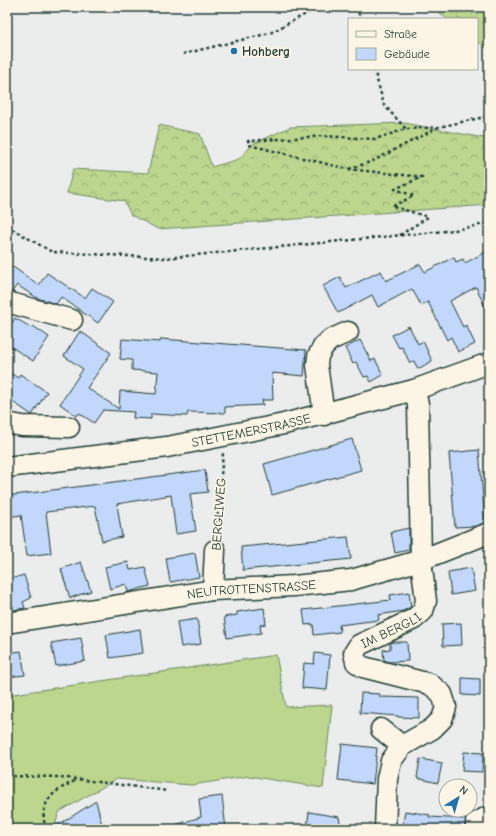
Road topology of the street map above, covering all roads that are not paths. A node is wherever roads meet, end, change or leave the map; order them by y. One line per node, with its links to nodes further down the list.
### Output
1 (7, 302): 2 (street)
2 (72, 320)
3 (348, 332): 6 (street)
4 (489, 363): 5 (street, STETTEMERSTRASSE)
5 (414, 390): 6 (street, STETTEMERSTRASSE); 12 (street, IM BERGLI)
6 (324, 415): 9 (street, STETTEMERSTRASSE)
7 (7, 423): 8 (street)
8 (69, 427)
9 (7, 467)
10 (489, 533): 12 (street, NEUTROTTENSTRASSE)
11 (215, 550): 13 (street, BERGLIWEG)
12 (421, 560): 13 (street, NEUTROTTENSTRASSE); 16 (street, IM BERGLI)
13 (213, 590): 14 (street, NEUTROTTENSTRASSE)
14 (7, 623)
15 (381, 729): 16 (street)
16 (402, 746): 18 (street, IM BERGLI)
17 (489, 816): 19 (street)
18 (385, 829)
19 (476, 829)

